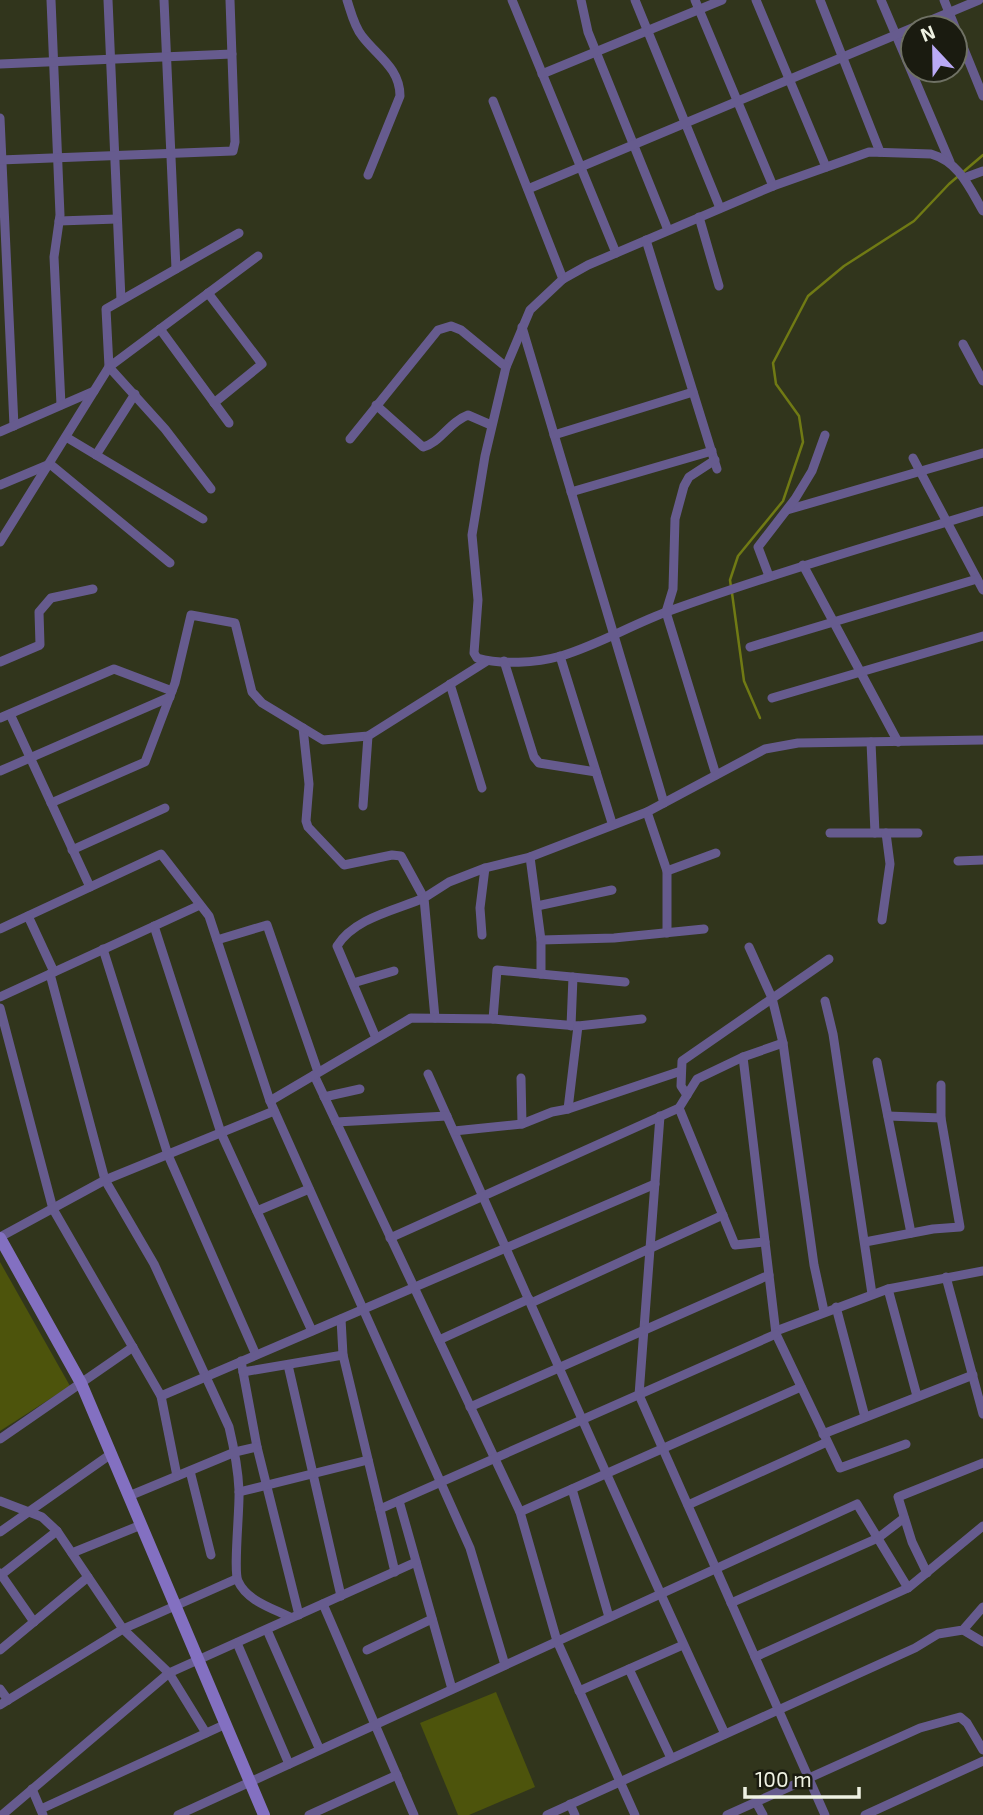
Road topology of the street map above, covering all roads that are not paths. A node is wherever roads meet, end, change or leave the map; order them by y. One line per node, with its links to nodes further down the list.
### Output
1 (51, 0): 24 (street)
2 (108, 0): 23 (street)
3 (164, 0): 21 (street)
4 (230, 0): 20 (street)
5 (347, 0): 43 (street)
6 (512, 0): 26 (street)
7 (582, 0): 19 (street)
8 (635, 0): 17 (street)
9 (722, 0): 15 (street)
10 (757, 0): 27 (street)
11 (820, 0): 22 (street)
12 (881, 0): 18 (street)
13 (944, 0): 16 (street)
14 (979, 0): 16 (street)
15 (697, 5): 17 (street); 30 (street)
16 (949, 13): 18 (street); 28 (street)
17 (647, 31): 19 (street); 32 (street)
18 (896, 35): 22 (street); 39 (street)
19 (596, 52): 26 (street); 33 (street)
20 (232, 54): 21 (street); 35 (street)
21 (168, 57): 23 (street); 35 (street)
22 (842, 57): 27 (street); 34 (street)
23 (110, 60): 24 (street); 36 (street)
24 (53, 62): 25 (street); 37 (street)
25 (0, 64)
26 (542, 74): 40 (street)
27 (789, 79): 30 (street); 41 (street)
28 (983, 96)
29 (493, 100): 46 (street)
30 (738, 101): 32 (street); 45 (street)
31 (0, 118): 38 (street)
32 (685, 123): 33 (street); 47 (street)
33 (634, 145): 40 (street); 52 (street)
34 (880, 152): 39 (street); 41 (street)
35 (172, 154): 36 (street); 57 (street)
36 (114, 156): 37 (street); 50 (street)
37 (57, 158): 38 (street); 51 (street)
38 (1, 160): 76 (street)
39 (950, 162): 44 (street)
40 (580, 167): 46 (street); 55 (street)
41 (826, 167): 45 (street)
42 (983, 171): 44 (street)
43 (368, 175)
44 (964, 178): 48 (street)
45 (773, 186): 47 (street)
46 (528, 189): 58 (street)
47 (720, 208): 49 (street)
48 (983, 211)
49 (699, 217): 52 (street); 59 (street)
50 (117, 219): 51 (street); 61 (street)
51 (59, 222): 72 (street)
52 (668, 230): 54 (street)
53 (239, 233): 57 (street)
54 (646, 240): 55 (street); 69 (street)
55 (616, 253): 58 (street)
56 (258, 256): 60 (street)
57 (176, 269): 61 (street)
58 (562, 279): 62 (street)
59 (719, 286)
60 (208, 293): 63 (street); 71 (street)
61 (121, 300): 66 (street)
62 (522, 327): 65 (street); 78 (street)
63 (160, 329): 66 (street); 71 (street)
64 (963, 344): 67 (street)
65 (506, 366): 73 (street); 75 (street)
66 (109, 367): 68 (street); 70 (street)
67 (983, 381)
68 (94, 391): 72 (street); 80 (street)
69 (693, 392): 78 (street); 85 (street)
70 (135, 394): 83 (street); 89 (street)
71 (214, 403): 74 (street)
72 (61, 405): 76 (street)
73 (376, 405): 75 (street); 81 (street)
74 (229, 423)
75 (491, 425): 108 (street)
76 (14, 426): 77 (street)
77 (0, 432)
78 (554, 435): 90 (street)
79 (825, 435): 91 (street)
80 (66, 437): 83 (street); 86 (street)
81 (349, 439)
82 (983, 453): 87 (street)
83 (96, 455): 93 (street)
84 (913, 458): 87 (street)
85 (715, 460): 90 (street); 102 (street)
86 (50, 464): 88 (street); 95 (street); 96 (street)
87 (920, 471): 91 (street); 94 (street)
88 (0, 485)
89 (211, 489)
90 (571, 492): 104 (street)
91 (787, 510): 98 (street)
92 (983, 511): 94 (street)
93 (202, 519)
94 (947, 522): 97 (street); 99 (street)
95 (0, 542)
96 (170, 563)
97 (803, 565): 98 (street); 103 (street)
98 (769, 576): 102 (street)
99 (977, 579): 101 (street); 103 (street)
100 (93, 589): 110 (street)
101 (983, 590)
102 (666, 612): 104 (street); 125 (street)
103 (834, 622): 106 (street); 111 (street)
104 (613, 634): 107 (street); 128 (street)
105 (983, 636): 111 (street)
106 (750, 647)
107 (560, 656): 109 (street); 124 (street)
108 (487, 661): 109 (street); 112 (street)
109 (504, 661): 124 (street)
110 (0, 662)
111 (861, 672): 114 (street); 121 (street)
112 (450, 684): 118 (street); 126 (street)
113 (171, 694): 115 (street); 117 (street); 122 (street); 127 (street)
114 (772, 698)
115 (10, 713): 116 (street); 122 (street)
116 (0, 718)
117 (303, 728): 118 (street); 146 (street)
118 (368, 736): 129 (street)
119 (983, 740): 121 (street)
120 (871, 742): 121 (street); 125 (street); 134 (street)
121 (898, 742)
122 (30, 758): 123 (street); 127 (street)
123 (0, 771)
124 (596, 772): 132 (street)
125 (716, 775): 128 (street)
126 (482, 788)
127 (51, 803): 137 (street)
128 (664, 803): 131 (street)
129 (363, 806)
130 (165, 808): 137 (street)
131 (647, 812): 132 (street); 143 (street)
132 (612, 824): 139 (street)
133 (830, 833): 134 (street)
134 (874, 833): 135 (street)
135 (886, 833): 136 (street); 150 (street)
136 (918, 833)
137 (72, 850): 144 (street)
138 (716, 853): 143 (street)
139 (530, 857): 142 (street); 148 (street)
140 (983, 860): 141 (street)
141 (958, 861)
142 (485, 868): 146 (street); 155 (street)
143 (667, 871): 154 (street)
144 (90, 887): 147 (street); 149 (street)
145 (612, 890): 148 (street)
146 (424, 898): 166 (street); 171 (street)
147 (200, 905): 151 (street); 156 (street)
148 (537, 906): 157 (street)
149 (28, 916): 152 (street); 162 (street)
150 (882, 920)
151 (153, 926): 159 (street); 198 (street)
152 (0, 929)
153 (705, 929): 154 (street)
154 (667, 933): 157 (street)
155 (482, 935)
156 (217, 940): 180 (street); 187 (street)
157 (541, 940): 163 (street)
158 (749, 947): 168 (street)
159 (103, 949): 162 (street); 199 (street)
160 (829, 959): 168 (street)
161 (394, 971): 166 (street)
162 (52, 973): 167 (street); 200 (street)
163 (541, 974): 164 (street); 172 (street)
164 (573, 977): 165 (street); 174 (street)
165 (625, 982)
166 (353, 983): 175 (street)
167 (0, 997)
168 (772, 998): 176 (street); 179 (street)
169 (825, 1001): 211 (street)
170 (0, 1008): 204 (street)
171 (435, 1018): 172 (street); 175 (street)
172 (492, 1019): 174 (street)
173 (642, 1019): 174 (street)
174 (575, 1026): 189 (street)
175 (376, 1038): 180 (street)
176 (783, 1043): 177 (street); 223 (street)
177 (743, 1057): 185 (street); 210 (street)
178 (877, 1062): 193 (street)
179 (681, 1071): 185 (street); 189 (street)
180 (316, 1074): 186 (street); 187 (street)
181 (428, 1074): 191 (street)
182 (521, 1078): 196 (street)
183 (941, 1085): 194 (street)
184 (360, 1089): 186 (street)
185 (687, 1095): 188 (street)
186 (324, 1097): 195 (street)
187 (270, 1101): 190 (street)
188 (679, 1108): 192 (street); 206 (street)
189 (568, 1109): 196 (street)
190 (274, 1111): 198 (street); 202 (street)
191 (447, 1116): 195 (street); 197 (street)
192 (660, 1116): 201 (street); 203 (street)
193 (888, 1116): 194 (street); 207 (street)
194 (941, 1118): 207 (street)
195 (336, 1122): 209 (street)
196 (522, 1125): 197 (street)
197 (454, 1131): 203 (street)
198 (221, 1133): 199 (street); 205 (street)
199 (168, 1155): 200 (street); 230 (street)
200 (105, 1180): 204 (street); 237 (street)
201 (655, 1184): 212 (street); 213 (street)
202 (309, 1189): 205 (street); 222 (street)
203 (483, 1196): 209 (street); 212 (street)
204 (53, 1209): 208 (street); 229 (street)
205 (257, 1211): 226 (street)
206 (723, 1215): 210 (street); 213 (street)
207 (911, 1233): 211 (street)
208 (0, 1238): 238 (street)
209 (390, 1238): 217 (street)
210 (765, 1242): 215 (street)
211 (865, 1242): 219 (street)
212 (506, 1248): 217 (street); 220 (street)
213 (650, 1248): 220 (street); 225 (street)
214 (983, 1271): 216 (street)
215 (769, 1275): 225 (street); 227 (street)
216 (946, 1277): 218 (street); 236 (street)
217 (414, 1287): 222 (street); 228 (street)
218 (888, 1289): 219 (street); 242 (street)
219 (872, 1294): 221 (street)
220 (530, 1301): 228 (street); 234 (street)
221 (836, 1307): 223 (street); 245 (street)
222 (363, 1309): 224 (street); 261 (street)
223 (824, 1311): 227 (street)
224 (341, 1319): 226 (street); 231 (street)
225 (644, 1330): 234 (street); 240 (street)
226 (312, 1331): 230 (street)
227 (776, 1333): 239 (street); 240 (street)
228 (439, 1340): 243 (street)
229 (133, 1347): 238 (street); 241 (street)
230 (257, 1355): 232 (street)
231 (343, 1355): 233 (street); 255 (street)
232 (241, 1361): 235 (street); 237 (street)
233 (288, 1365): 235 (street); 259 (street)
234 (560, 1367): 243 (street); 246 (street)
235 (243, 1372): 250 (street)
236 (972, 1375): 242 (street); 244 (street)
237 (206, 1376): 241 (street); 252 (street)
238 (81, 1383): 248 (street); 253 (street)
239 (801, 1387): 247 (street); 251 (street)
240 (639, 1395): 246 (street); 251 (street)
241 (161, 1396): 260 (street)
242 (917, 1396): 245 (street)
243 (470, 1407): 254 (street)
244 (983, 1414)
245 (865, 1417): 247 (street)
246 (584, 1419): 254 (street); 258 (street)
247 (825, 1438): 249 (street); 268 (street)
248 (0, 1439)
249 (906, 1444)
250 (257, 1447): 252 (street); 262 (street)
251 (663, 1448): 258 (street); 268 (street)
252 (235, 1452): 257 (street); 264 (street)
253 (111, 1454): 265 (street); 270 (street)
254 (494, 1459): 261 (street); 271 (street)
255 (368, 1460): 259 (street); 269 (street)
256 (983, 1463): 272 (street)
257 (190, 1471): 260 (street); 279 (street)
258 (608, 1473): 263 (street); 288 (street)
259 (313, 1474): 262 (street); 289 (street)
260 (177, 1476): 265 (street)
261 (441, 1482): 266 (street); 309 (street)
262 (266, 1485): 264 (street); 294 (street)
263 (572, 1489): 271 (street); 295 (street)
264 (239, 1492): 286 (street)
265 (129, 1496): 273 (street)
266 (399, 1500): 269 (street); 280 (street)
267 (0, 1501): 270 (street)
268 (688, 1505): 281 (street)
269 (380, 1509): 282 (street)
270 (30, 1512): 275 (street); 276 (street)
271 (520, 1513): 301 (street)
272 (904, 1518): 277 (street); 283 (street)
273 (141, 1525): 278 (street); 292 (street)
274 (983, 1525): 283 (street)
275 (57, 1531): 278 (street); 284 (street)
276 (0, 1532)
277 (878, 1538): 281 (street); 287 (street); 290 (street)
278 (72, 1553): 285 (street)
279 (211, 1555)
280 (416, 1562): 282 (street); 296 (street)
281 (716, 1568): 288 (street); 290 (street)
282 (395, 1572): 289 (street)
283 (927, 1573): 287 (street)
284 (1, 1574): 297 (street)
285 (88, 1577): 297 (street); 298 (street)
286 (236, 1579): 292 (street); 294 (street)
287 (908, 1588): 307 (street)
288 (660, 1594): 295 (street); 304 (street)
289 (341, 1596): 291 (street)
290 (731, 1602): 307 (street)
291 (323, 1604): 294 (street); 318 (street)
292 (176, 1607): 298 (street); 308 (street)
293 (983, 1607): 300 (street)
294 (295, 1616): 299 (street)
295 (609, 1617): 301 (street)
296 (432, 1619): 306 (street); 313 (street)
297 (34, 1622): 305 (street)
298 (123, 1629): 311 (street); 315 (street)
299 (267, 1630): 303 (street); 321 (street)
300 (963, 1630): 302 (street); 316 (street)
301 (557, 1641): 309 (street); 314 (street)
302 (983, 1642)
303 (237, 1643): 308 (street); 325 (street)
304 (683, 1645): 310 (street); 320 (street)
305 (0, 1650)
306 (367, 1650)
307 (755, 1657): 316 (street)
308 (199, 1660): 311 (street); 317 (street)
309 (505, 1665): 313 (street)
310 (629, 1668): 314 (street); 323 (street)
311 (169, 1673): 319 (street); 330 (street)
312 (0, 1689): 315 (street)
313 (452, 1689): 318 (street)
314 (579, 1691): 329 (street)
315 (4, 1703)
316 (778, 1710): 320 (street); 327 (street)
317 (226, 1724): 319 (street); 328 (street)
318 (375, 1725): 321 (street); 326 (street)
319 (206, 1733): 333 (street)
320 (725, 1734): 323 (street)
321 (319, 1748): 325 (street)
322 (983, 1750): 327 (street)
323 (671, 1758): 329 (street)
324 (983, 1761): 345 (street)
325 (289, 1764): 328 (street)
326 (397, 1775): 337 (street); 338 (street)
327 (808, 1778): 331 (street); 344 (street)
328 (250, 1782): 335 (street); 336 (street)
329 (620, 1782): 332 (street); 341 (street)
330 (32, 1789): 333 (street); 334 (street)
331 (756, 1802): 342 (street); 343 (street)
332 (570, 1804): 339 (street); 340 (street)
333 (42, 1812)
334 (2, 1815)
335 (178, 1815)
336 (264, 1815)
337 (309, 1815)
338 (414, 1815)
339 (547, 1815)
340 (575, 1815)
341 (635, 1815)
342 (727, 1815)
343 (763, 1815)
344 (825, 1815)
345 (865, 1815)

